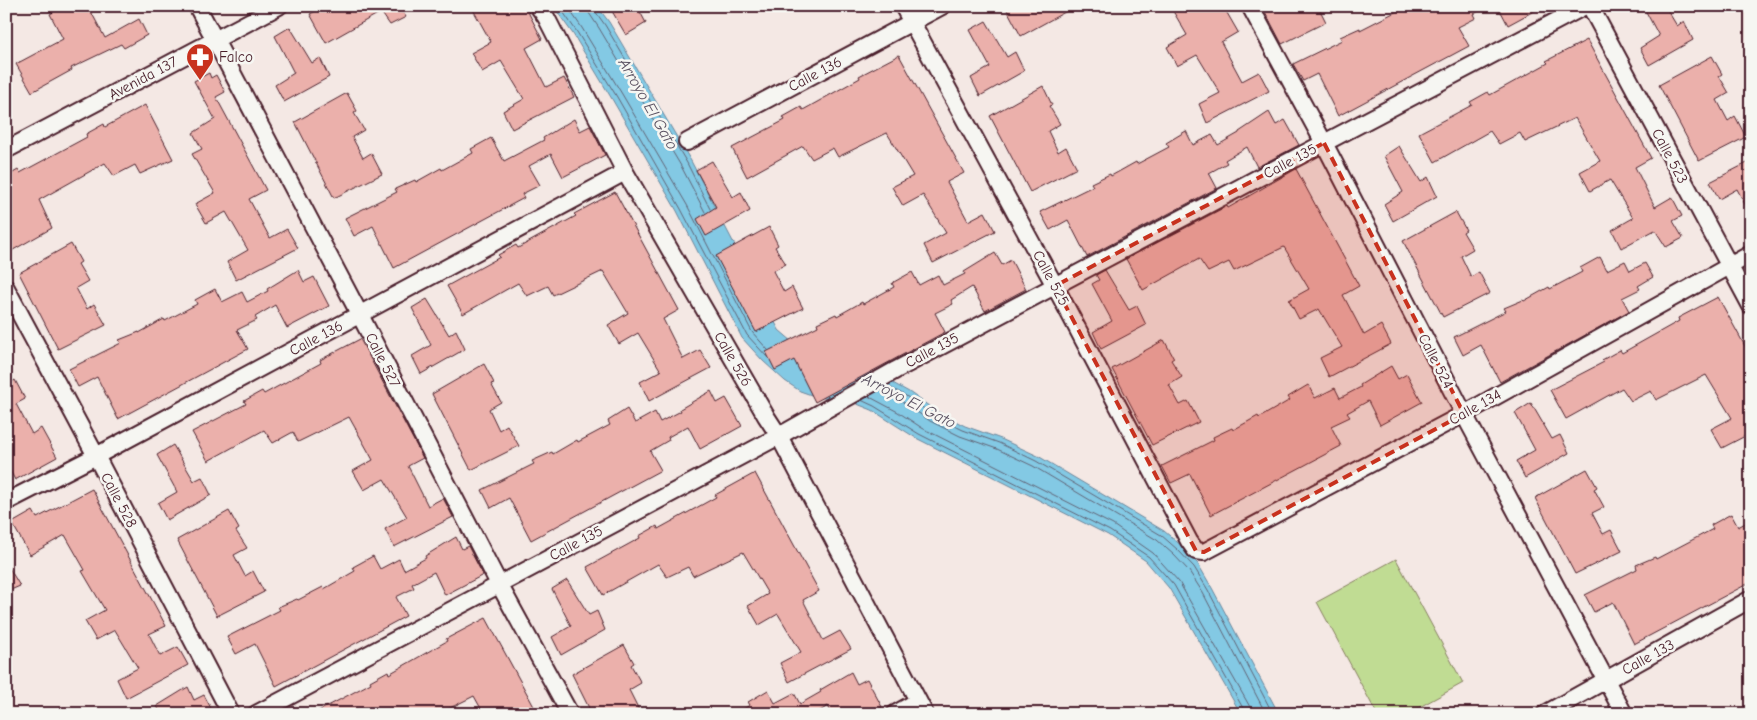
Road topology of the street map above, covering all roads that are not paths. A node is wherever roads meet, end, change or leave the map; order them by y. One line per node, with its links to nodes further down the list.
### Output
1 (197, 6): 10 (street, Calle 527)
2 (279, 6): 10 (street, Avenida 137)
3 (538, 6): 14 (street, Calle 526)
4 (903, 6): 9 (street, Calle 525)
5 (942, 6): 9 (street, Calle 136)
6 (1250, 6): 12 (street, Calle 524)
7 (1585, 6): 12 (street, Calle 135)
8 (1590, 6): 16 (street, Calle 523)
9 (912, 22): 11 (street, Calle 136); 17 (street, Calle 525)
10 (215, 41): 13 (street, Avenida 137); 20 (street, Calle 527)
11 (688, 142)
12 (1324, 142): 17 (street, Calle 135); 21 (street, Calle 524)
13 (6, 150)
14 (626, 172): 20 (street, Calle 136); 22 (street, Calle 526)
15 (1751, 254): 16 (street, Calle 134)
16 (1729, 265): 19 (street, Calle 523); 21 (street, Calle 134)
17 (1055, 286): 22 (street, Calle 135); 25 (street, Calle 525)
18 (6, 288): 23 (street, Calle 528)
19 (1751, 306)
20 (360, 315): 23 (street, Calle 136); 26 (street, Calle 527)
21 (1464, 414): 25 (street, Calle 134); 28 (street, Calle 524)
22 (779, 436): 26 (street, Calle 135); 29 (street, Calle 526)
23 (96, 456): 24 (street, Calle 136); 30 (street, Calle 528)
24 (6, 502)
25 (1196, 551)
26 (499, 584): 31 (street, Calle 135); 32 (street, Calle 527)
27 (1751, 599): 28 (street, Calle 133)
28 (1606, 680): 34 (street, Calle 133); 35 (street, Calle 524)
29 (922, 708): 33 (street)
30 (230, 714)
31 (256, 714)
32 (570, 714)
33 (895, 714)
34 (1545, 714)
35 (1624, 714)

